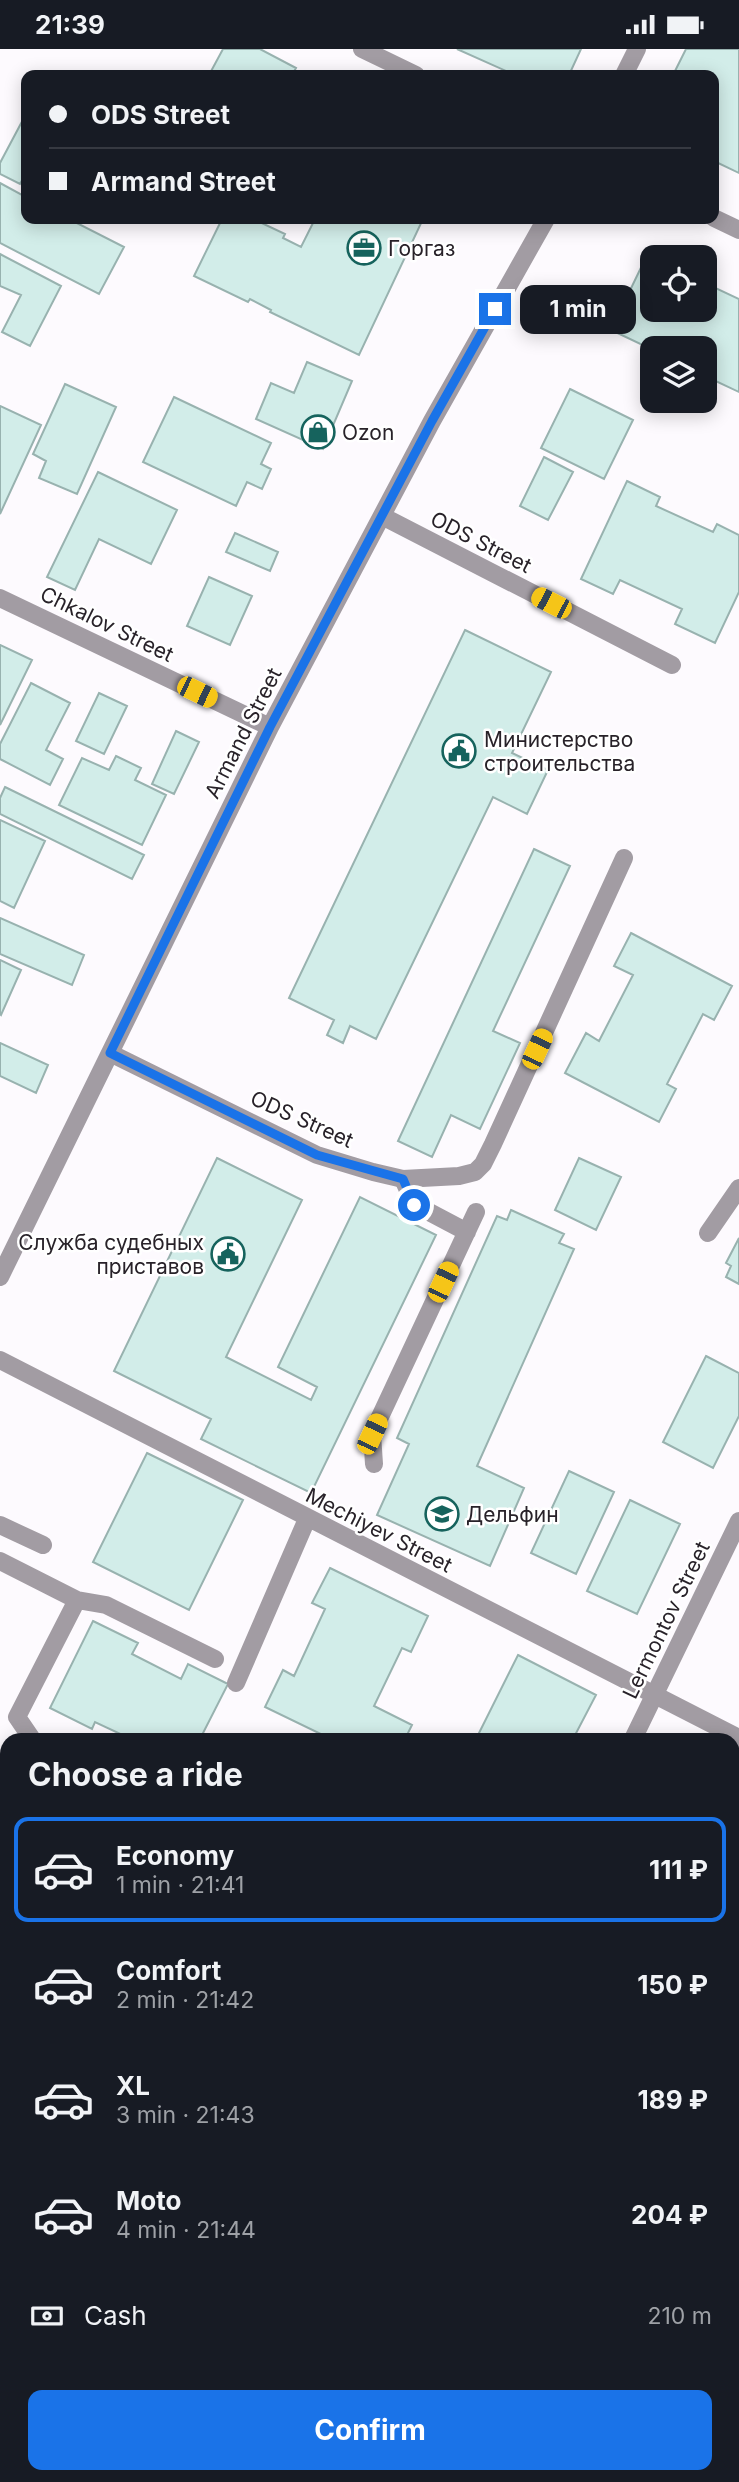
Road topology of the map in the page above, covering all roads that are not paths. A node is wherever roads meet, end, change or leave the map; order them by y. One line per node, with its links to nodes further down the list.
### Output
1 (362, 49): 3 (street)
2 (637, 49): 4 (street)
3 (406, 70)
4 (626, 70)
5 (719, 220): 7 (street)
6 (543, 224): 8 (street, Armand Street)
7 (739, 230)
8 (382, 516): 10 (street, ODS Street); 11 (street, Armand Street)
9 (0, 598): 11 (street, Chkalov Street)
10 (672, 665)
11 (270, 727): 13 (street, Armand Street)
12 (624, 858): 14 (street, ODS Street)
13 (110, 1053): 14 (street, ODS Street); 19 (street, Armand Street)
14 (403, 1179): 17 (street)
15 (739, 1188): 18 (street)
16 (476, 1212): 17 (street)
17 (467, 1232): 21 (street)
18 (708, 1233)
19 (0, 1277)
20 (0, 1360): 22 (street, Mechiyev Street)
21 (374, 1464)
22 (307, 1519): 29 (street); 30 (street, Mechiyev Street)
23 (739, 1521): 30 (street, Lermontov Street)
24 (0, 1525): 25 (street)
25 (43, 1545)
26 (0, 1562): 27 (street)
27 (77, 1600): 28 (street); 31 (street)
28 (215, 1659)
29 (236, 1683)
30 (654, 1695): 32 (street, Lermontov Street); 33 (street, Mechiyev Street)
31 (28, 1733)
32 (636, 1733)
33 (729, 1733)

